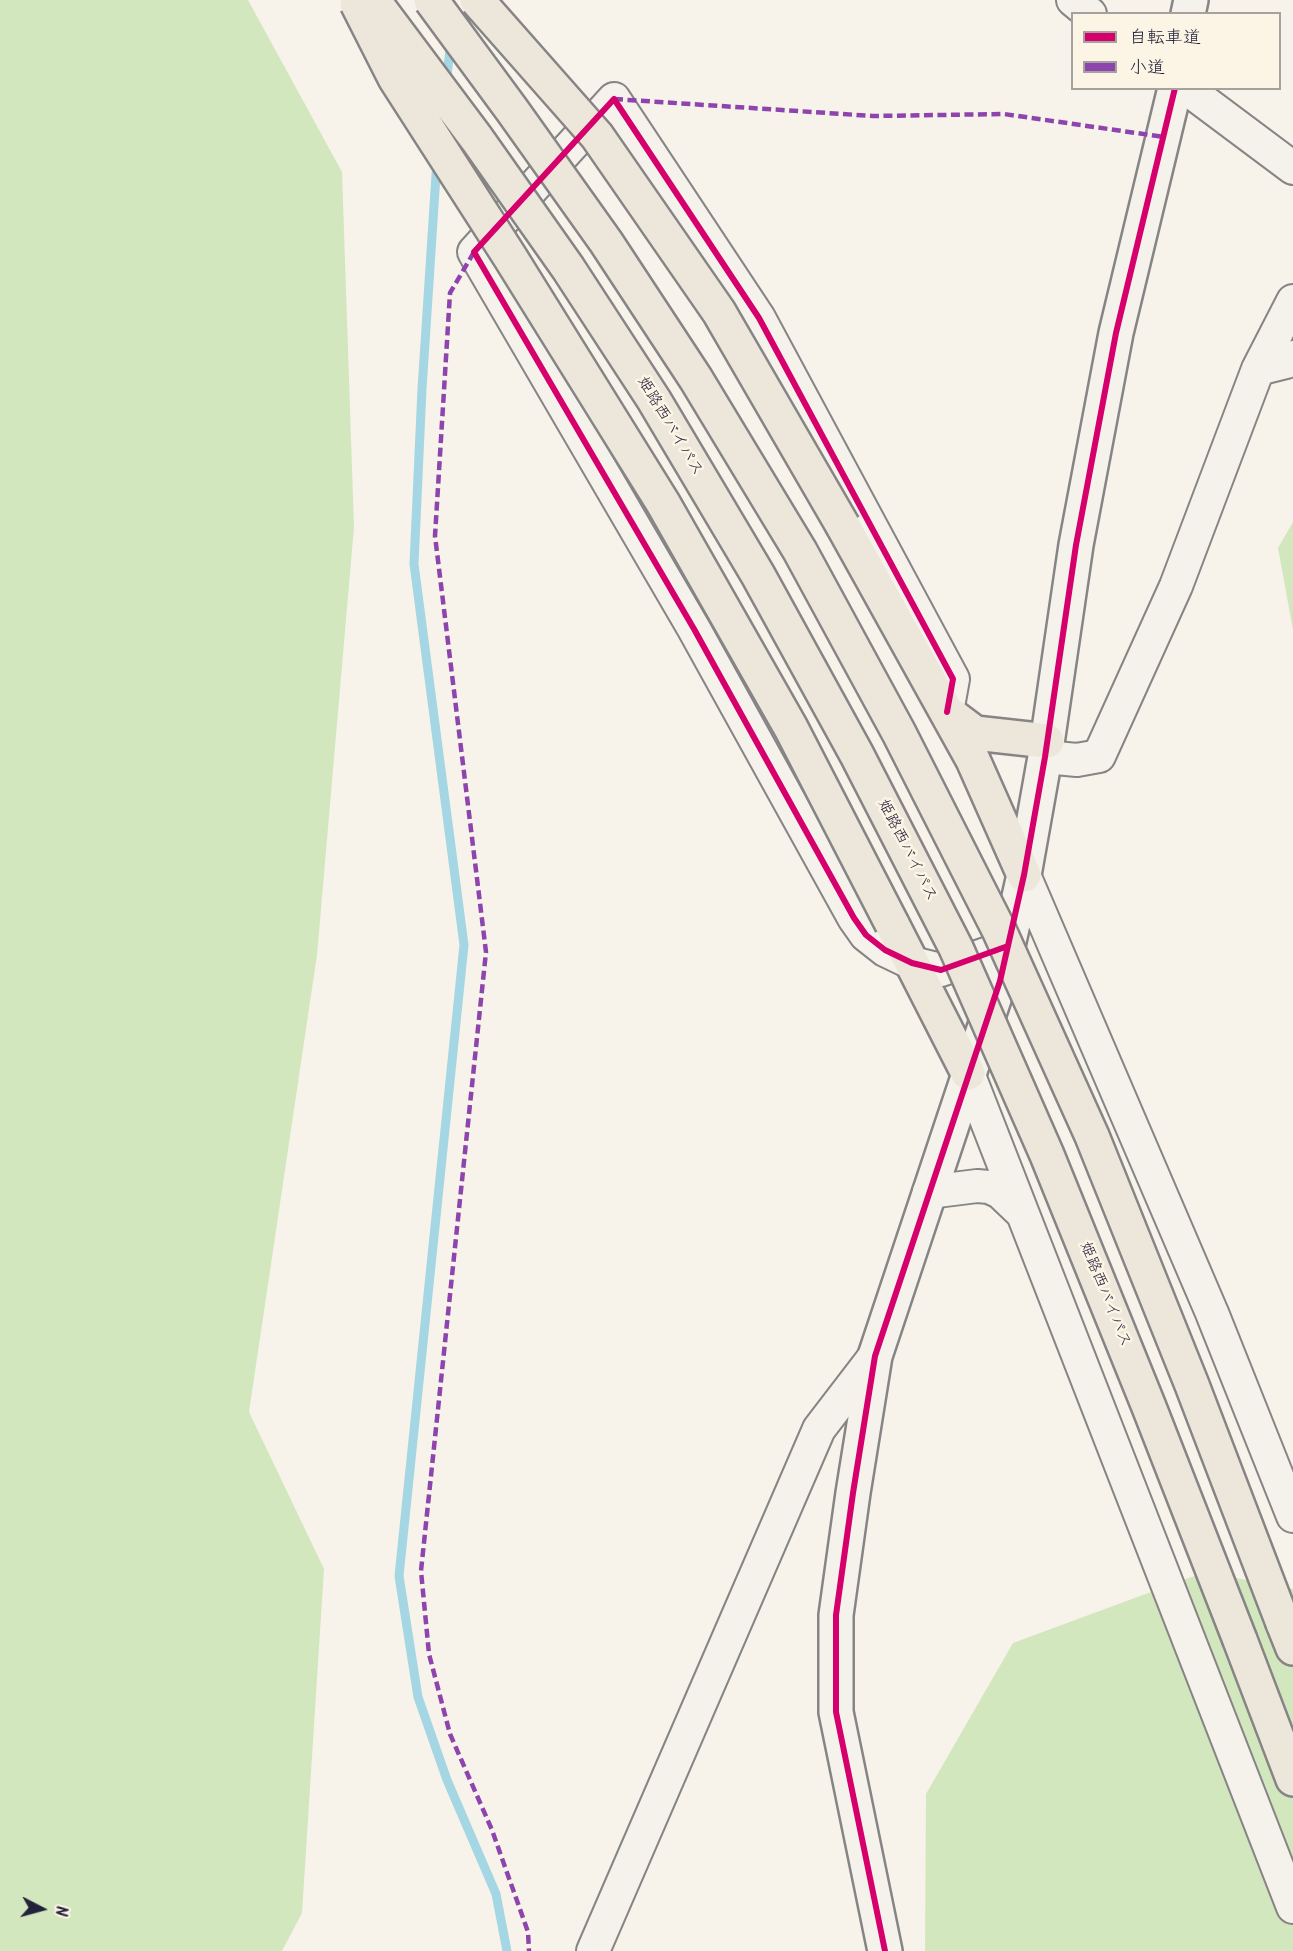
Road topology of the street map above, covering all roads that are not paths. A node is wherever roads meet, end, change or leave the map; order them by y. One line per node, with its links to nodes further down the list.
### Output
1 (356, 0): 17 (highway, bridge)
2 (374, 0): 26 (highway, 姫路西バイパス, bridge)
3 (431, 0): 25 (highway, bridge)
4 (477, 0): 13 (highway, bridge)
5 (1073, 0): 6 (street)
6 (1088, 12)
7 (1174, 90): 14 (street)
8 (1189, 90): 9 (street)
9 (1293, 168)
10 (1293, 301): 12 (street)
11 (1293, 357): 12 (street)
12 (1258, 369): 14 (street)
13 (947, 712): 14 (highway); 15 (highway); 17 (street)
14 (1046, 749): 15 (street)
15 (1024, 875): 16 (street); 19 (street)
16 (1008, 946): 17 (street); 18 (street)
17 (912, 963): 20 (highway)
18 (994, 1000): 19 (street); 20 (street)
19 (1079, 1002): 24 (street)
20 (969, 1073): 21 (street); 22 (street)
21 (929, 1192): 22 (street); 23 (street)
22 (1024, 1216): 27 (street)
23 (875, 1356): 28 (street); 29 (street)
24 (1293, 1516)
25 (1288, 1636)
26 (1293, 1779)
27 (1293, 1907)
28 (593, 1951)
29 (885, 1951)

